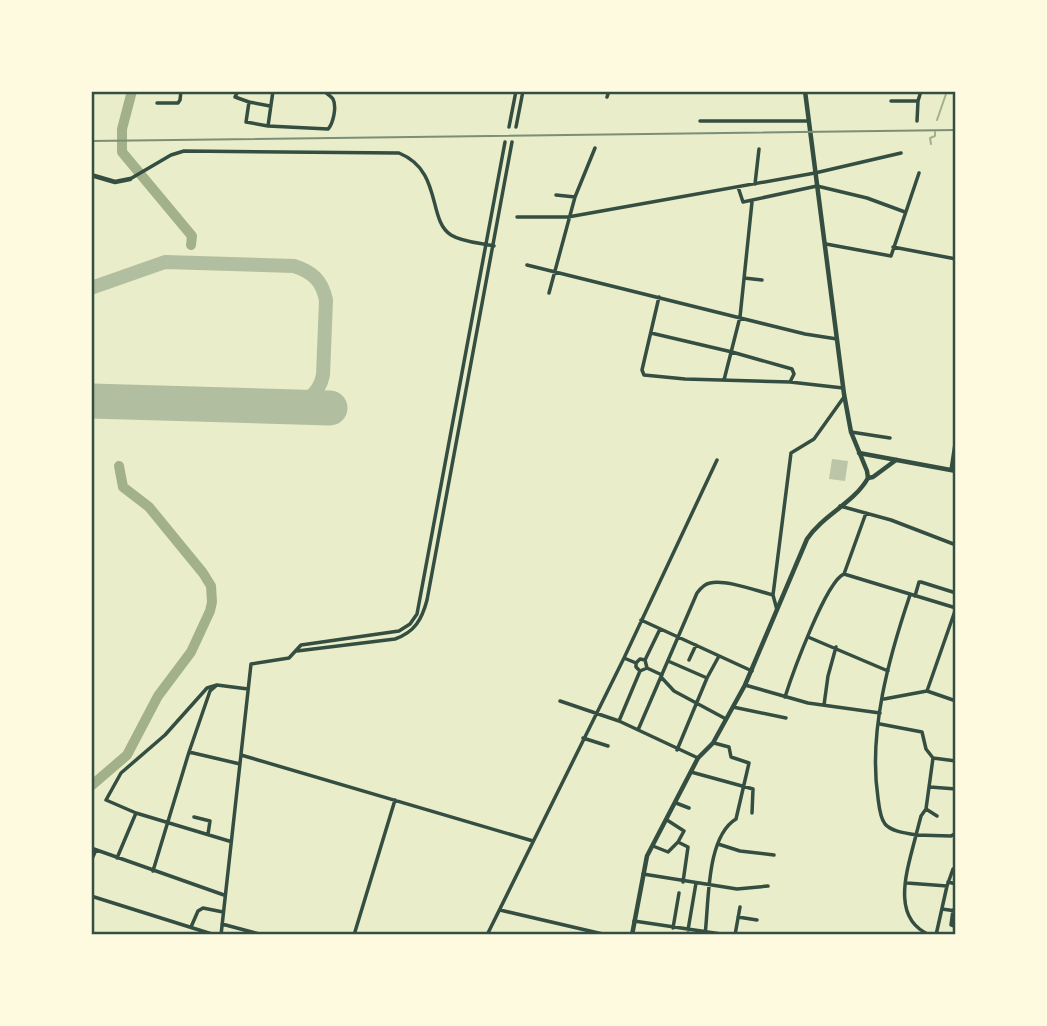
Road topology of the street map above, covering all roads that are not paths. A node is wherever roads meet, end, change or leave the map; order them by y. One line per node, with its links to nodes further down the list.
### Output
1 (181, 91): 14 (street)
2 (238, 91): 12 (street)
3 (273, 91): 15 (street)
4 (324, 91): 19 (street)
5 (516, 91): 20 (street)
6 (523, 91): 21 (street)
7 (609, 91): 10 (street)
8 (805, 91): 17 (main road)
9 (921, 91): 13 (street)
10 (607, 97)
11 (891, 101): 13 (street)
12 (248, 102): 15 (street); 19 (street)
13 (918, 102): 18 (street)
14 (157, 103)
15 (270, 106): 19 (street)
16 (700, 121): 17 (street)
17 (809, 121): 27 (main road)
18 (917, 121)
19 (268, 126)
20 (509, 127)
21 (516, 127)
22 (505, 142): 41 (street)
23 (512, 142): 42 (street)
24 (595, 148): 35 (street)
25 (759, 149): 31 (street)
26 (901, 153): 27 (street)
27 (816, 173): 31 (street); 32 (main road)
28 (919, 173): 37 (street)
29 (91, 175): 30 (main road)
30 (130, 180): 41 (street)
31 (755, 184): 33 (street)
32 (817, 186): 36 (street); 37 (street); 40 (main road)
33 (738, 187): 36 (street); 39 (street)
34 (556, 195): 35 (street)
35 (575, 197): 39 (street)
36 (752, 201): 47 (street)
37 (905, 212): 43 (street)
38 (517, 217): 39 (street)
39 (568, 217): 46 (street)
40 (826, 244): 43 (street); 53 (main road)
41 (487, 245): 42 (street); 55 (street)
42 (494, 246): 56 (street)
43 (893, 247): 44 (street)
44 (956, 259)
45 (527, 265): 46 (street)
46 (554, 272): 49 (street); 50 (street)
47 (744, 278): 48 (street); 51 (street)
48 (762, 280)
49 (549, 293)
50 (659, 297): 51 (street); 52 (street)
51 (740, 317): 53 (street); 54 (street)
52 (651, 333): 54 (street); 57 (street)
53 (836, 339): 59 (main road)
54 (732, 352): 57 (street); 58 (street)
55 (463, 370): 56 (street); 84 (street)
56 (470, 374): 84 (street)
57 (724, 380): 58 (street)
58 (790, 382): 59 (street)
59 (843, 388): 60 (main road)
60 (844, 397): 61 (main road); 74 (street)
61 (851, 432): 63 (street); 64 (main road)
62 (956, 437): 67 (street)
63 (890, 438)
64 (859, 453): 66 (main road); 68 (main road)
65 (717, 460): 78 (street)
66 (897, 460): 67 (main road); 68 (main road)
67 (953, 470)
68 (867, 478): 69 (main road)
69 (840, 506): 70 (street); 77 (main road)
70 (866, 513): 71 (street); 72 (street)
71 (956, 545)
72 (845, 574): 75 (street); 80 (street)
73 (956, 593): 75 (street)
74 (773, 595): 77 (street); 81 (street)
75 (913, 596): 76 (street); 94 (street)
76 (956, 608): 100 (street)
77 (777, 610): 93 (main road)
78 (640, 620): 79 (street); 86 (street)
79 (660, 629): 81 (street); 87 (street)
80 (808, 636): 83 (street); 101 (street)
81 (679, 638): 82 (street); 89 (street)
82 (696, 645): 85 (street); 88 (street)
83 (836, 647): 94 (street); 106 (street)
84 (297, 651): 99 (street)
85 (719, 656): 93 (street); 96 (street)
86 (624, 658): 90 (street); 108 (street)
87 (645, 660): 90 (street); 91 (street)
88 (689, 660)
89 (668, 661): 95 (street); 96 (street)
90 (636, 663): 92 (street)
91 (648, 668): 92 (street); 95 (street)
92 (640, 671): 112 (street)
93 (752, 671): 98 (main road)
94 (888, 671): 102 (street)
95 (662, 676): 105 (street); 114 (street)
96 (707, 678): 105 (street)
97 (217, 685): 99 (street); 119 (street); 133 (street)
98 (745, 685): 101 (street); 107 (main road)
99 (249, 689): 120 (street)
100 (928, 691): 102 (street); 104 (street)
101 (785, 697): 106 (street)
102 (883, 699): 109 (street)
103 (560, 701): 108 (street)
104 (956, 701)
105 (696, 704): 111 (street); 118 (street)
106 (824, 705): 109 (street)
107 (733, 707): 110 (street); 111 (main road)
108 (596, 711): 112 (street); 115 (street)
109 (880, 713): 113 (street)
110 (786, 718)
111 (726, 719): 116 (main road)
112 (619, 721): 114 (street)
113 (879, 724): 122 (street); 141 (street)
114 (638, 730): 118 (street)
115 (583, 738): 117 (street); 143 (street)
116 (713, 743): 121 (main road); 126 (street)
117 (608, 746)
118 (677, 750): 121 (street)
119 (189, 752): 124 (street); 138 (street)
120 (241, 755): 124 (street); 129 (street)
121 (698, 758): 125 (main road)
122 (933, 758): 123 (street); 127 (street)
123 (956, 761)
124 (240, 764): 142 (street)
125 (691, 772): 126 (street); 130 (main road)
126 (744, 787): 134 (street); 145 (street)
127 (930, 787): 128 (street); 132 (street)
128 (956, 789)
129 (395, 800): 143 (street); 182 (street)
130 (676, 803): 131 (street); 137 (main road)
131 (689, 808)
132 (926, 808): 135 (street); 141 (street)
133 (136, 813): 138 (street); 149 (street)
134 (752, 813)
135 (937, 816)
136 (194, 817): 140 (street)
137 (667, 820): 144 (street); 146 (main road)
138 (168, 823): 140 (street); 152 (street)
139 (956, 834): 141 (street)
140 (208, 835): 142 (street)
141 (916, 835): 157 (street)
142 (229, 841): 162 (street)
143 (533, 841): 166 (street)
144 (678, 842): 146 (street); 154 (street)
145 (718, 844): 148 (street); 156 (street)
146 (653, 846): 153 (main road)
147 (93, 849): 149 (street); 150 (street)
148 (774, 855)
149 (117, 858): 152 (street)
150 (91, 861)
151 (953, 869): 158 (street)
152 (153, 871): 162 (street)
153 (643, 874): 154 (street); 171 (main road)
154 (683, 881): 155 (street)
155 (696, 883): 156 (street); 176 (street)
156 (708, 884): 160 (street); 178 (street)
157 (907, 884): 158 (street); 188 (street)
158 (947, 884): 159 (street); 165 (street)
159 (956, 884)
160 (768, 886)
161 (679, 893): 175 (street)
162 (224, 895): 168 (street)
163 (91, 896): 173 (street)
164 (740, 906): 169 (street)
165 (942, 909): 167 (street); 189 (street)
166 (500, 910): 183 (street); 184 (street)
167 (955, 910): 174 (street)
168 (223, 912): 172 (street); 173 (street)
169 (738, 917): 170 (street); 187 (street)
170 (757, 920)
171 (634, 921): 175 (street); 185 (main road)
172 (222, 924): 180 (street); 181 (street)
173 (191, 927): 177 (street)
174 (956, 927)
175 (673, 928): 176 (street)
176 (688, 930): 178 (street)
177 (199, 932): 179 (street)
178 (705, 933): 186 (street)
179 (215, 935)
180 (221, 935)
181 (263, 935)
182 (354, 935)
183 (487, 935)
184 (607, 935)
185 (632, 935)
186 (729, 935)
187 (735, 935)
188 (930, 935)
189 (936, 935)

